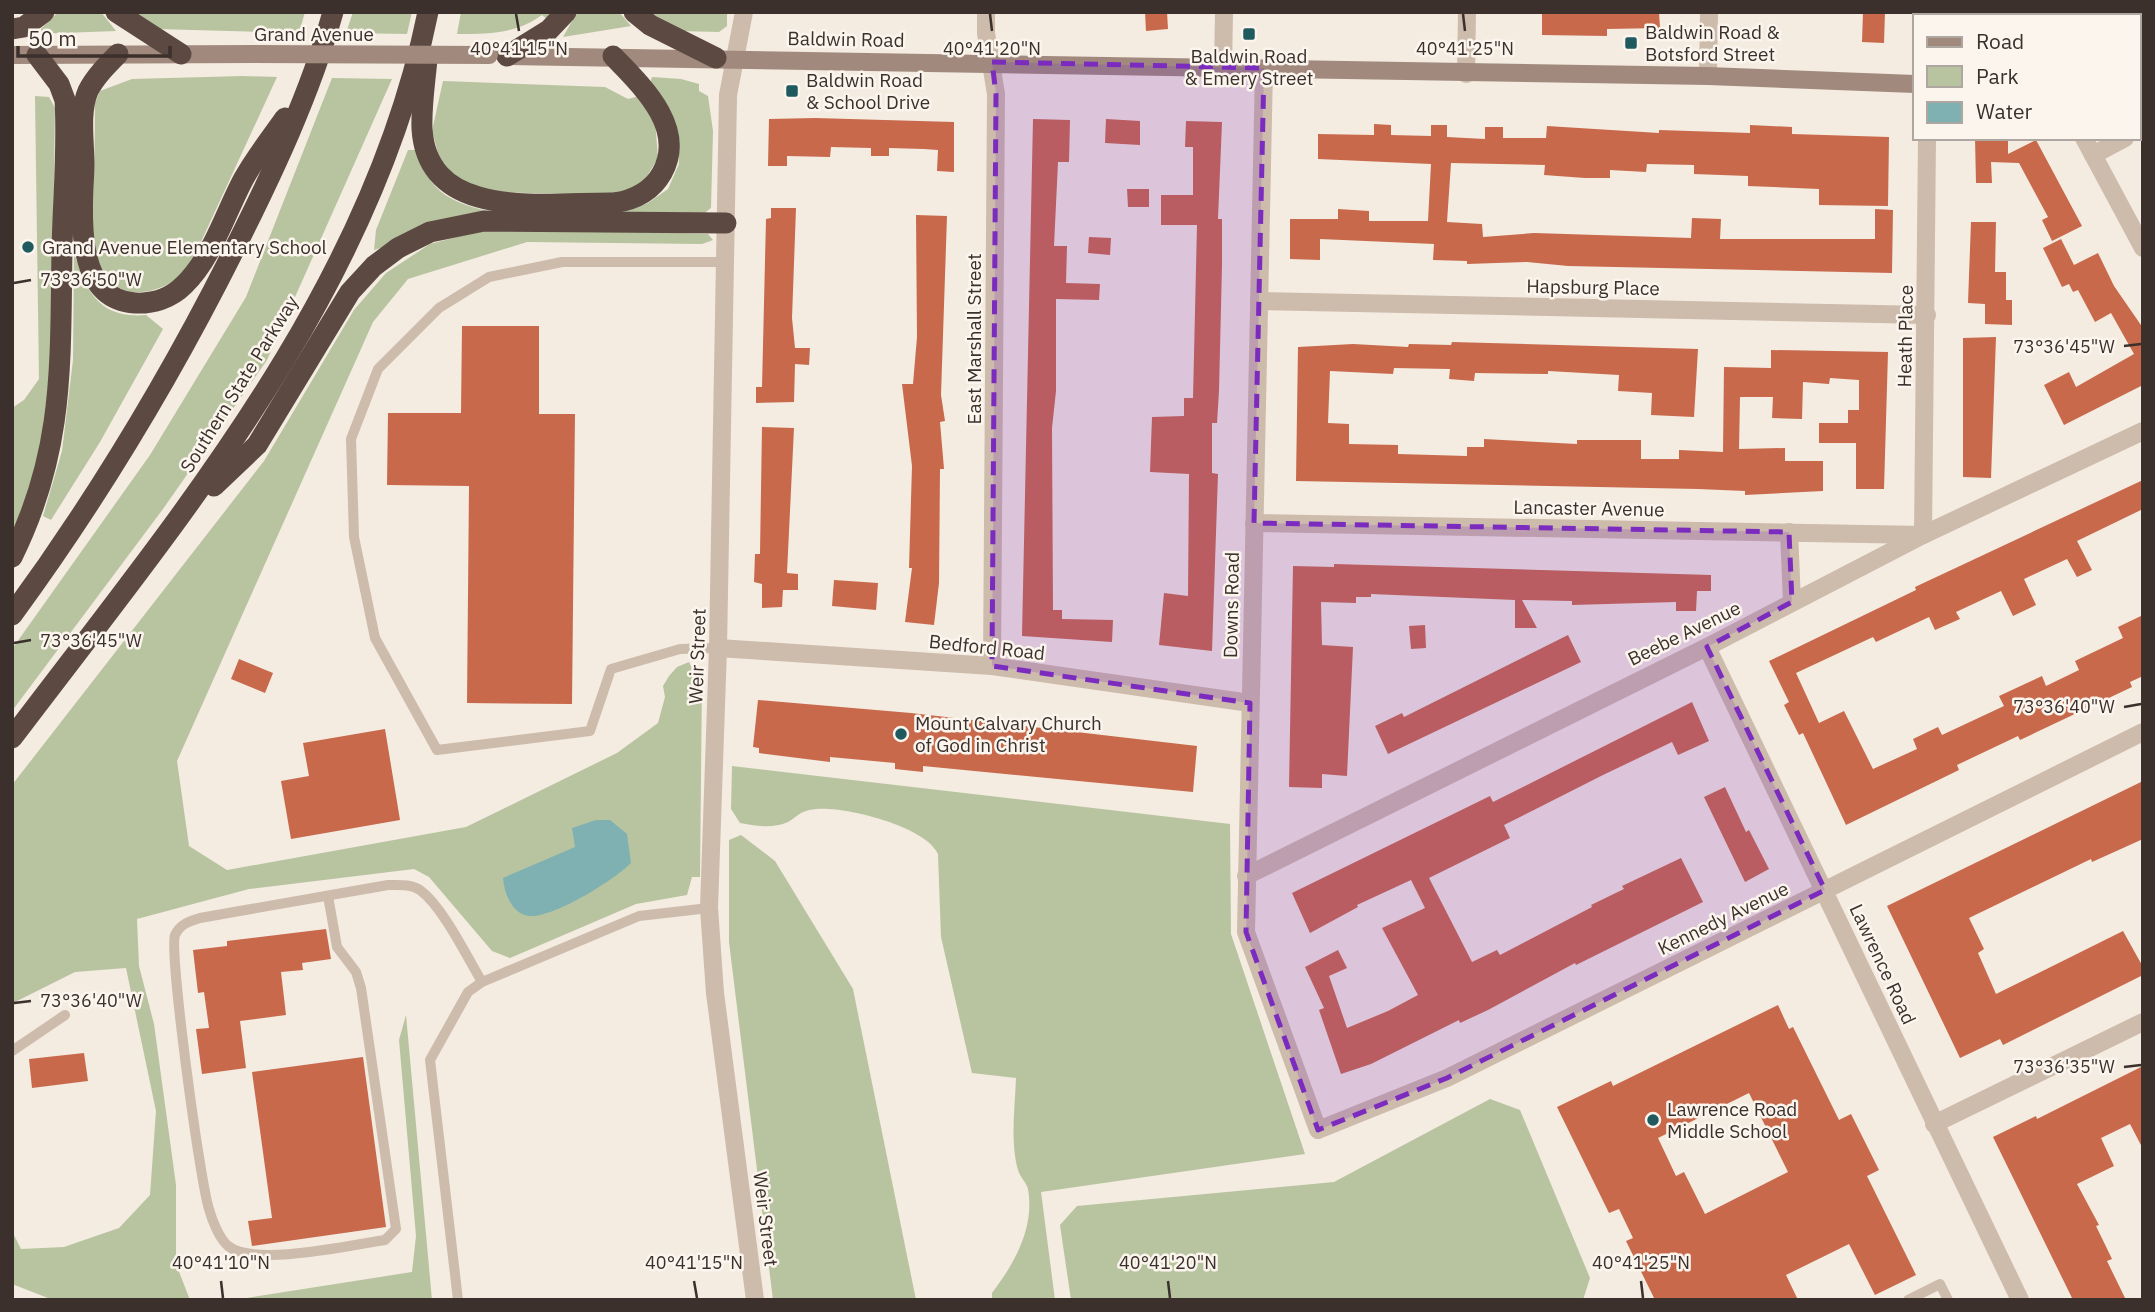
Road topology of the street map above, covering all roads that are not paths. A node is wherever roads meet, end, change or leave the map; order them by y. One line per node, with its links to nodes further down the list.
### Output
1 (44, 12): 12 (highway)
2 (116, 12): 14 (highway)
3 (429, 12): 18 (highway); 37 (highway, Southern State Parkway)
4 (566, 12): 17 (highway)
5 (634, 12): 19 (highway)
6 (744, 12): 19 (street, Weir Street)
7 (986, 12): 20 (street, East Marshall Street)
8 (1224, 12): 21 (street)
9 (1467, 12): 23 (street)
10 (1709, 12): 24 (street)
11 (330, 17): 25 (highway)
12 (12, 29)
13 (118, 54): 14 (main road, Grand Avenue); 16 (main road, Grand Avenue); 25 (highway)
14 (181, 54): 17 (main road, Grand Avenue, bridge)
15 (12, 55): 16 (main road, Grand Avenue)
16 (37, 55): 41 (highway)
17 (498, 56): 18 (main road, Baldwin Road)
18 (613, 56): 19 (main road, Baldwin Road)
19 (727, 58): 20 (main road, Baldwin Road); 31 (street, Weir Street)
20 (992, 62): 21 (main road, Baldwin Road); 46 (street, East Marshall Street)
21 (1223, 68): 22 (main road, Baldwin Road)
22 (1264, 68): 23 (main road, Baldwin Road); 34 (street, Downs Road)
23 (1466, 74): 24 (main road, Baldwin Road)
24 (1708, 76): 26 (main road, Baldwin Road)
25 (310, 81): 43 (highway)
26 (1913, 83)
27 (1927, 140): 35 (street, Heath Place)
28 (2085, 140): 30 (street)
29 (2121, 140): 30 (street)
30 (2093, 155): 32 (street)
31 (726, 223): 33 (street, Weir Street); 37 (highway)
32 (2143, 248)
33 (724, 262): 45 (street, Weir Street); 45 (lane)
34 (1259, 301): 35 (street, Hapsburg Place); 38 (street, Downs Road)
35 (1927, 315): 40 (street, Heath Place)
36 (2143, 431): 40 (street, Beebe Avenue)
37 (177, 521): 49 (highway, Southern State Parkway)
38 (1254, 523): 39 (street, Lancaster Avenue); 47 (street, Downs Road)
39 (1789, 533): 40 (street, Lancaster Avenue); 42 (street)
40 (1923, 535): 42 (street, Beebe Avenue)
41 (12, 557)
42 (1792, 602): 44 (street, Beebe Avenue)
43 (12, 615)
44 (1707, 646): 50 (street, Beebe Avenue); 51 (street, Lawrence Road)
45 (718, 648): 46 (street, Bedford Road); 53 (street, Weir Street)
46 (992, 666): 47 (street, Bedford Road)
47 (1250, 703): 50 (street, Downs Road)
48 (2143, 732): 51 (street, Kennedy Avenue)
49 (12, 738)
50 (1246, 876): 59 (street, Downs Road)
51 (1825, 890): 58 (street, Lawrence Road); 59 (street, Kennedy Avenue)
52 (328, 896): 52 (lane); 54 (lane)
53 (709, 908): 54 (lane); 61 (street, Weir Street)
54 (482, 982): 60 (lane)
55 (65, 1015): 57 (lane)
56 (2143, 1022): 58 (street)
57 (12, 1051)
58 (1934, 1124): 64 (street, Lawrence Road)
59 (1318, 1130)
60 (458, 1300)
61 (755, 1300)
62 (1908, 1300): 63 (lane)
63 (1948, 1300)
64 (2020, 1300)

